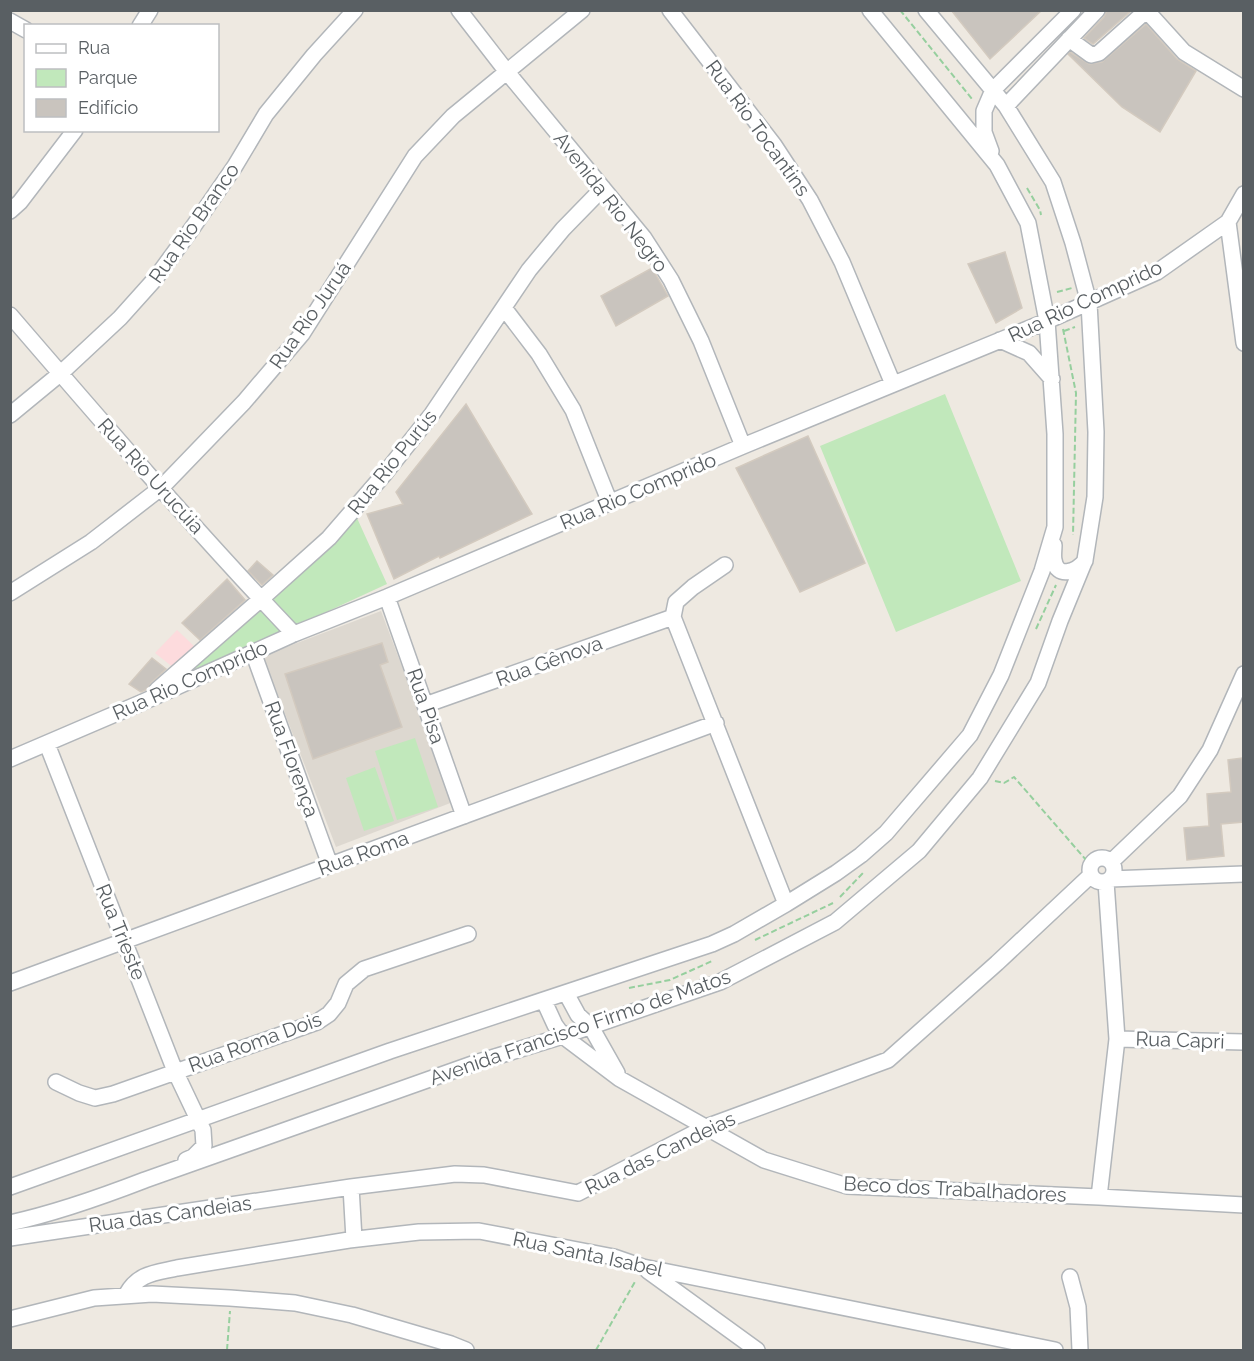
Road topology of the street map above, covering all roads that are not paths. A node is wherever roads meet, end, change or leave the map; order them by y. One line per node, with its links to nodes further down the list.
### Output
1 (355, 10): 29 (street, Rua Rio Branco)
2 (459, 10): 13 (street, Avenida Rio Negro)
3 (582, 10): 13 (street, Rua Rio Juruá)
4 (669, 10): 31 (street, Rua Rio Tocantins)
5 (870, 10): 18 (street, Avenida Francisco Firmo de Matos)
6 (926, 10): 15 (street, Avenida Francisco Firmo de Matos)
7 (1073, 10): 15 (street)
8 (1097, 10): 12 (street)
9 (1146, 11): 12 (street); 14 (street)
10 (10, 21): 11 (street)
11 (24, 29)
12 (1070, 39): 16 (street)
13 (507, 72): 19 (street, Avenida Rio Negro); 34 (street, Rua Rio Juruá)
14 (1244, 89)
15 (993, 90): 16 (street, Avenida Francisco Firmo de Matos); 18 (street)
16 (1006, 106): 23 (street, Avenida Francisco Firmo de Matos)
17 (73, 132): 21 (street)
18 (997, 165): 26 (street, Avenida Francisco Firmo de Matos)
19 (603, 188): 24 (street, Rua Rio Purús); 33 (street, Avenida Rio Negro)
20 (1244, 194): 22 (street, Rua Rio Comprido)
21 (10, 211)
22 (1228, 222): 23 (street, Rua Rio Comprido); 28 (street)
23 (1089, 303): 26 (street, Rua Rio Comprido); 37 (street, Avenida Francisco Firmo de Matos)
24 (504, 308): 35 (street); 41 (street, Rua Rio Purús)
25 (10, 315): 29 (street, Rua Rio Urucúia)
26 (1047, 321): 27 (street, Rua Rio Comprido); 30 (street, Avenida Francisco Firmo de Matos)
27 (1000, 340): 30 (street); 31 (street, Rua Rio Comprido)
28 (1244, 343)
29 (61, 373): 32 (street, Rua Rio Branco); 34 (street, Rua Rio Urucúia)
30 (1052, 379): 36 (street, Avenida Francisco Firmo de Matos)
31 (893, 384): 33 (street, Rua Rio Comprido)
32 (10, 415)
33 (743, 446): 35 (street, Rua Rio Comprido)
34 (162, 487): 39 (street, Rua Rio Juruá); 41 (street, Rua Rio Urucúia)
35 (610, 503): 40 (street, Rua Rio Comprido)
36 (1055, 527): 37 (street); 57 (street, Avenida Francisco Firmo de Matos)
37 (1085, 560): 63 (street, Avenida Francisco Firmo de Matos)
38 (725, 565): 42 (street)
39 (10, 593)
40 (387, 597): 43 (street, Rua Rio Comprido); 47 (street, Rua Pisa)
41 (261, 599): 43 (street, Rua Rio Urucúia); 46 (street, Rua Rio Purús)
42 (673, 617): 47 (street, Rua Gênova); 48 (street)
43 (294, 634): 44 (street, Rua Rio Comprido)
44 (253, 652): 46 (street, Rua Rio Comprido); 53 (street, Rua Florença)
45 (1244, 675): 52 (street)
46 (143, 702): 49 (street, Rua Rio Comprido)
47 (425, 705): 51 (street, Rua Pisa)
48 (716, 723): 51 (street, Rua Roma); 57 (street)
49 (47, 744): 50 (street, Rua Rio Comprido); 59 (street, Rua Trieste)
50 (10, 759)
51 (464, 816): 53 (street, Rua Roma)
52 (1111, 862): 54 (street); 56 (street)
53 (330, 866): 59 (street, Rua Roma)
54 (1091, 870): 56 (street); 71 (street, Rua das Candeias)
55 (1244, 874): 56 (street)
56 (1108, 880): 65 (street)
57 (786, 904): 61 (street, Avenida Francisco Firmo de Matos)
58 (468, 934): 67 (street, Rua Roma Dois)
59 (124, 941): 60 (street, Rua Roma); 67 (street, Rua Trieste)
60 (10, 983)
61 (566, 993): 62 (street, Avenida Francisco Firmo de Matos); 63 (street)
62 (544, 1001): 64 (street, Beco dos Trabalhadores); 70 (street, Avenida Francisco Firmo de Matos)
63 (591, 1027): 64 (street, Avenida Francisco Firmo de Matos); 68 (street)
64 (563, 1036): 68 (street, Beco dos Trabalhadores); 72 (street, Avenida Francisco Firmo de Matos)
65 (1117, 1039): 66 (street, Rua Capri); 76 (street)
66 (1244, 1042)
67 (175, 1071): 69 (street, Rua Roma Dois); 70 (street, Rua Trieste)
68 (620, 1079): 71 (street, Beco dos Trabalhadores)
69 (56, 1082)
70 (197, 1120): 72 (street, Rua Trieste); 73 (street, Avenida Francisco Firmo de Matos)
71 (706, 1127): 74 (street, Rua das Candeias); 76 (street, Beco dos Trabalhadores)
72 (145, 1180): 75 (street, Avenida Francisco Firmo de Matos)
73 (10, 1187)
74 (351, 1187): 79 (street, Rua das Candeias); 81 (street)
75 (105, 1196): 78 (street, Avenida Francisco Firmo de Matos); 79 (street)
76 (1099, 1197): 77 (street, Beco dos Trabalhadores)
77 (1244, 1205)
78 (10, 1223)
79 (112, 1223): 80 (street, Rua das Candeias)
80 (10, 1238)
81 (354, 1239): 82 (street, Rua Santa Isabel); 84 (street, Rua Santa Isabel)
82 (643, 1267): 87 (street); 88 (street, Rua Santa Isabel)
83 (1070, 1277): 89 (street)
84 (126, 1295): 85 (street); 86 (street)
85 (10, 1319)
86 (466, 1350)
87 (757, 1350)
88 (1055, 1350)
89 (1080, 1350)

